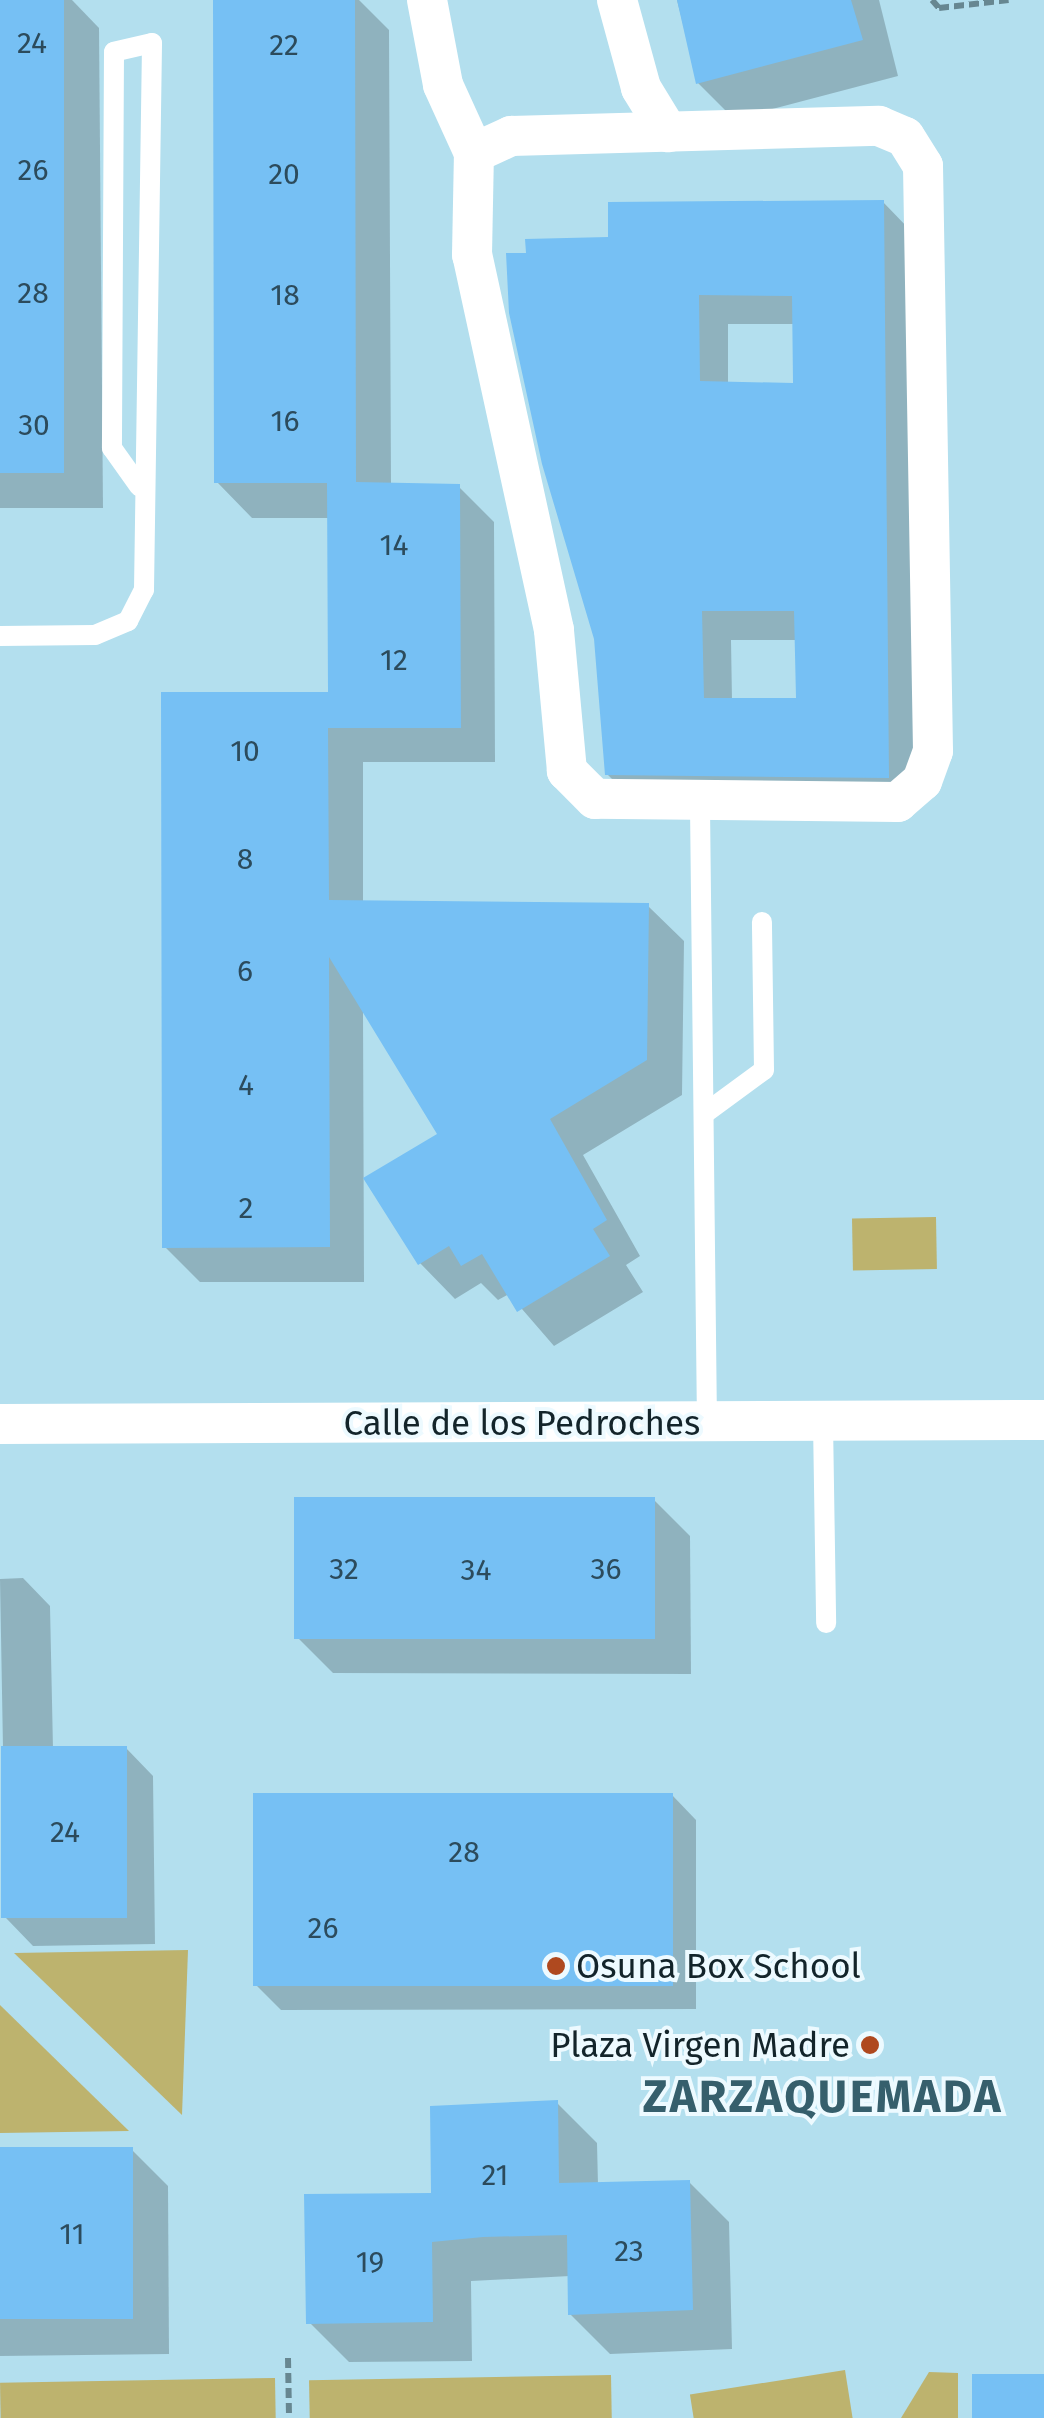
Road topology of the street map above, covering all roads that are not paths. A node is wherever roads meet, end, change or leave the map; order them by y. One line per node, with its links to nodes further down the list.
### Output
1 (427, 0): 4 (street)
2 (617, 0): 3 (street)
3 (668, 132): 4 (street); 7 (street)
4 (474, 153): 7 (street)
5 (139, 486): 5 (lane); 6 (lane)
6 (0, 636)
7 (700, 807): 9 (lane)
8 (762, 922): 9 (lane)
9 (704, 1114): 12 (lane)
10 (1044, 1420): 11 (street, Calle de los Pedroches)
11 (823, 1422): 12 (street, Calle de los Pedroches); 14 (lane)
12 (707, 1423): 13 (street, Calle de los Pedroches)
13 (0, 1424)
14 (826, 1623)

